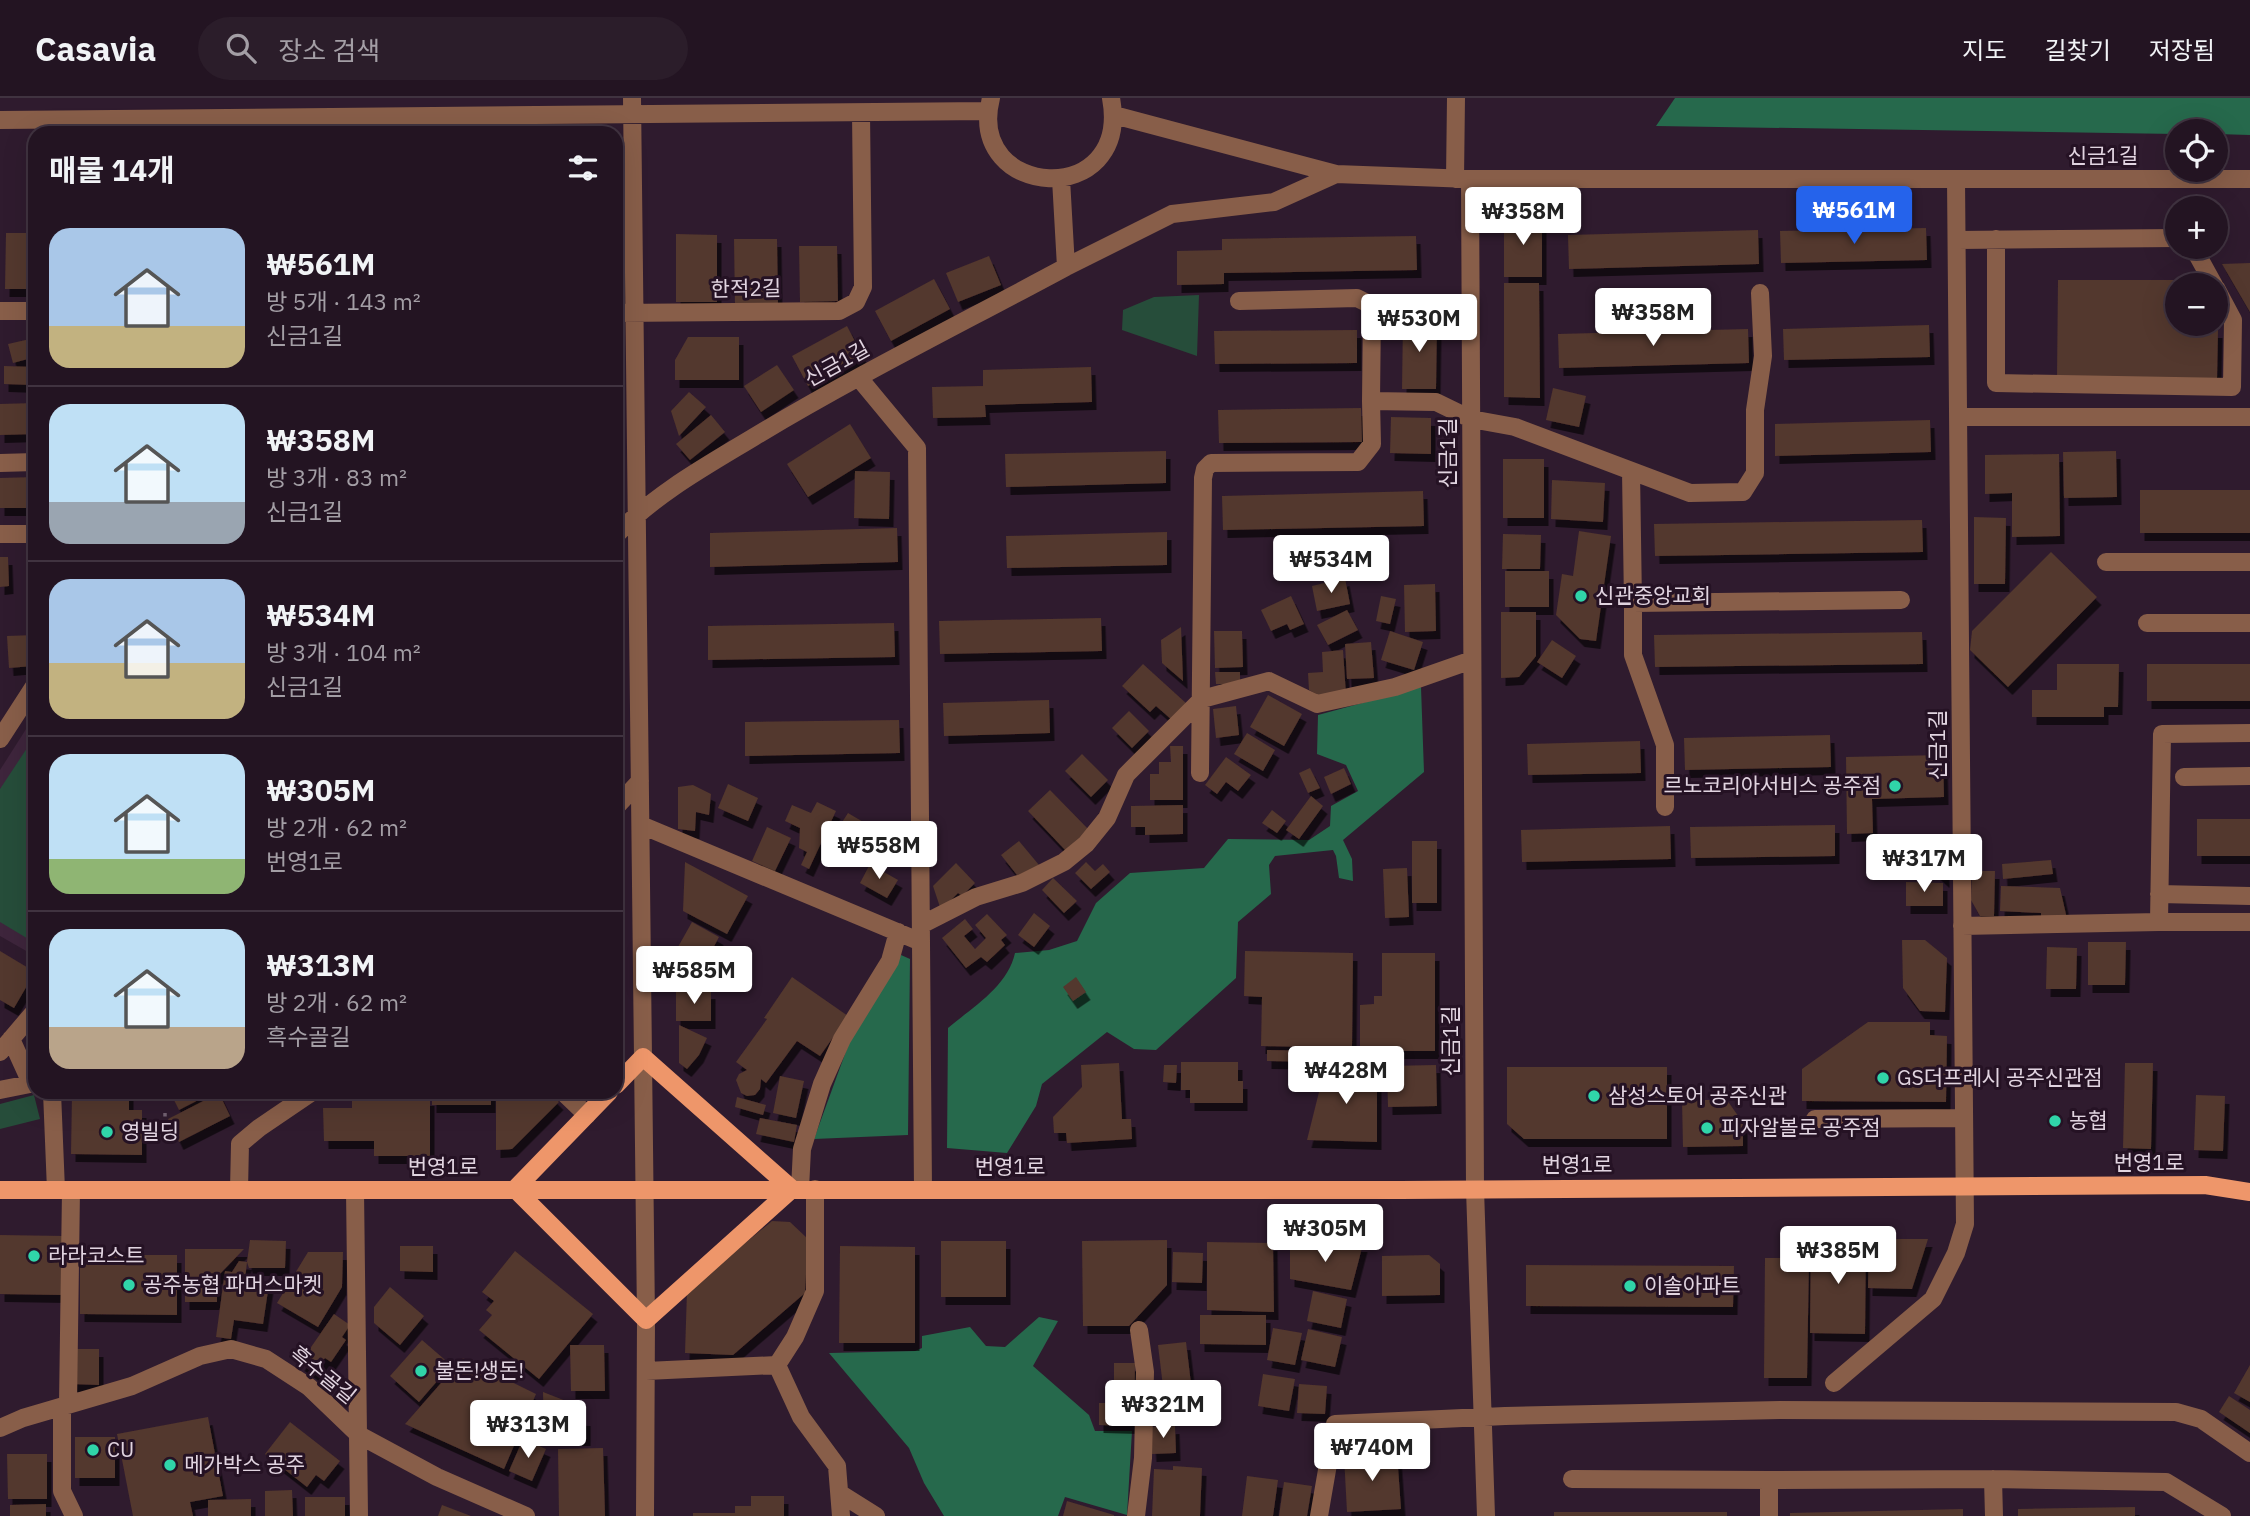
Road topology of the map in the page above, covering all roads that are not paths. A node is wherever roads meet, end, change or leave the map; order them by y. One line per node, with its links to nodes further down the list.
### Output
1 (1456, 98): 10 (street)
2 (990, 104): 5 (street); 9 (street)
3 (632, 106): 5 (street); 7 (street); 22 (street)
4 (1113, 106): 8 (street); 9 (street)
5 (861, 113): 22 (street, 한적2길)
6 (0, 120): 7 (street)
7 (186, 126)
8 (1336, 174): 10 (street, 신금1길); 16 (street, 신금1길)
9 (1060, 179): 16 (street)
10 (1463, 179): 12 (street, 신금1길); 27 (street, 신금1길)
11 (2250, 179): 12 (street, 신금1길)
12 (1956, 180): 15 (street, 신금1길)
13 (2165, 238): 14 (street)
14 (1996, 239): 15 (street); 21 (street)
15 (1957, 240): 25 (street, 신금1길)
16 (1066, 267): 23 (street, 신금1길)
17 (1760, 293): 30 (street)
18 (1238, 301): 24 (street)
19 (0, 311): 20 (street)
20 (28, 311)
21 (2228, 312)
22 (625, 313): 31 (street)
23 (859, 378): 31 (street, 신금1길); 59 (street)
24 (1371, 401): 27 (street); 43 (street)
25 (1959, 417): 26 (street); 57 (street, 신금1길)
26 (2250, 417)
27 (1471, 419): 30 (street); 41 (street, 신금1길)
28 (28, 462): 29 (street)
29 (0, 463)
30 (1631, 471): 38 (street)
31 (637, 513): 32 (street); 49 (street)
32 (623, 528)
33 (0, 534): 34 (street)
34 (28, 534)
35 (2106, 562): 36 (street)
36 (2250, 562)
37 (1901, 600): 38 (street)
38 (1633, 603): 51 (street)
39 (2250, 622): 40 (street)
40 (2147, 624)
41 (1472, 660): 43 (street); 79 (street, 신금1길)
42 (28, 696): 45 (street)
43 (1202, 699): 46 (street); 59 (street)
44 (2250, 733): 53 (street)
45 (0, 739)
46 (1200, 774)
47 (2250, 776): 48 (street)
48 (2184, 777)
49 (640, 781): 50 (street); 52 (street)
50 (623, 799)
51 (1665, 807)
52 (641, 825): 58 (street); 62 (street)
53 (2159, 894): 54 (street); 55 (street)
54 (2250, 896)
55 (2159, 922): 56 (street); 57 (street)
56 (2250, 922)
57 (1962, 926): 72 (street)
58 (898, 932): 59 (street); 77 (street)
59 (921, 933): 78 (street)
60 (28, 1019): 61 (street)
61 (6, 1045): 63 (street)
62 (643, 1057): 64 (main road); 76 (street); 77 (main road)
63 (28, 1076)
64 (623, 1078)
65 (28, 1084): 66 (street)
66 (0, 1090)
67 (53, 1099): 81 (street)
68 (302, 1099): 82 (street)
69 (570, 1099): 71 (street)
70 (602, 1099): 71 (main road)
71 (587, 1115): 75 (main road)
72 (1963, 1118): 73 (street); 74 (street)
73 (1815, 1119)
74 (1964, 1186): 79 (main road, 번영1로); 84 (main road, 번영1로); 89 (street)
75 (515, 1189): 76 (main road, 번영1로); 83 (main road, 번영1로); 85 (main road)
76 (645, 1189): 77 (main road, 번영1로); 85 (street)
77 (802, 1189): 78 (main road, 번영1로); 85 (main road); 87 (street)
78 (923, 1189): 79 (main road, 번영1로)
79 (1475, 1189): 91 (street, 신금1길)
80 (0, 1190): 81 (main road, 번영1로)
81 (63, 1190): 82 (main road, 번영1로); 90 (street)
82 (239, 1190): 83 (main road, 번영1로)
83 (355, 1190): 93 (street)
84 (2250, 1192)
85 (646, 1320): 88 (street)
86 (1139, 1330): 105 (street)
87 (777, 1365): 88 (street); 98 (street)
88 (646, 1371): 102 (street)
89 (1834, 1382)
90 (65, 1406): 92 (street, 흑수골길); 93 (street, 흑수골길); 99 (street)
91 (1483, 1417): 94 (street); 106 (street); 107 (street, 신금1길)
92 (0, 1429)
93 (359, 1435): 100 (street); 101 (street, 흑수골길)
94 (2250, 1453)
95 (1572, 1479): 97 (street)
96 (1993, 1479): 97 (street); 109 (street); 110 (street)
97 (1769, 1480): 108 (street)
98 (841, 1494): 103 (street); 104 (street)
99 (74, 1516)
100 (359, 1516)
101 (526, 1516)
102 (645, 1516)
103 (841, 1516)
104 (876, 1516)
105 (1136, 1516)
106 (1319, 1516)
107 (1486, 1516)
108 (1769, 1516)
109 (1994, 1516)
110 (2222, 1516)

